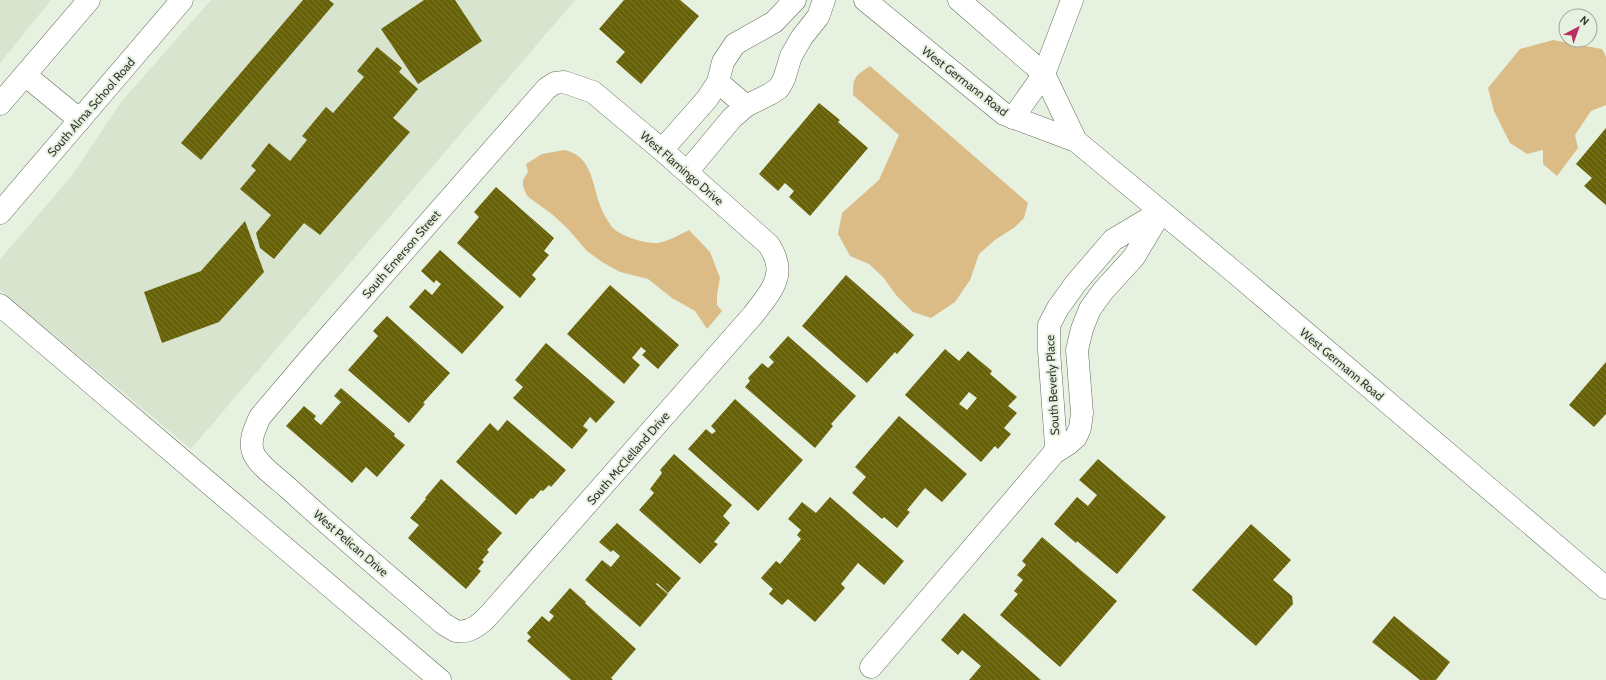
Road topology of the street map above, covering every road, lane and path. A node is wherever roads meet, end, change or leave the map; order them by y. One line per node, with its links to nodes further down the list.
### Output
1 (89, 0): 9 (street)
2 (182, 0): 15 (street, South Alma School Road)
3 (795, 0): 11 (street)
4 (824, 0): 13 (street)
5 (865, 0): 14 (street, West Germann Road)
6 (959, 0): 8 (street, West Germann Road)
7 (1072, 0): 8 (street)
8 (1044, 74): 14 (street); 16 (street, West Germann Road)
9 (25, 75): 12 (street); 15 (street)
10 (564, 82): 17 (street, West Flamingo Drive); 25 (street, South Emerson Street)
11 (718, 82): 13 (street); 17 (street)
12 (0, 104)
13 (746, 106): 18 (street)
14 (1013, 118): 16 (street, West Germann Road)
15 (80, 120): 20 (street, South Alma School Road)
16 (1076, 141): 19 (street, West Germann Road)
17 (662, 150): 18 (street, West Flamingo Drive)
18 (687, 172): 21 (street, West Flamingo Drive)
19 (1160, 212): 23 (street, South Beverly Place); 24 (street, South Beverly Place); 27 (street, West Germann Road)
20 (0, 213)
21 (778, 275): 28 (street, South McClelland Drive)
22 (0, 305): 30 (street)
23 (1058, 308): 24 (street); 26 (street, South Beverly Place)
24 (1086, 319): 26 (street, South Beverly Place)
25 (252, 439): 28 (street, West Pelican Drive)
26 (1055, 449): 29 (street, South Beverly Place)
27 (1606, 588)
28 (467, 631)
29 (871, 667)
30 (440, 680)

